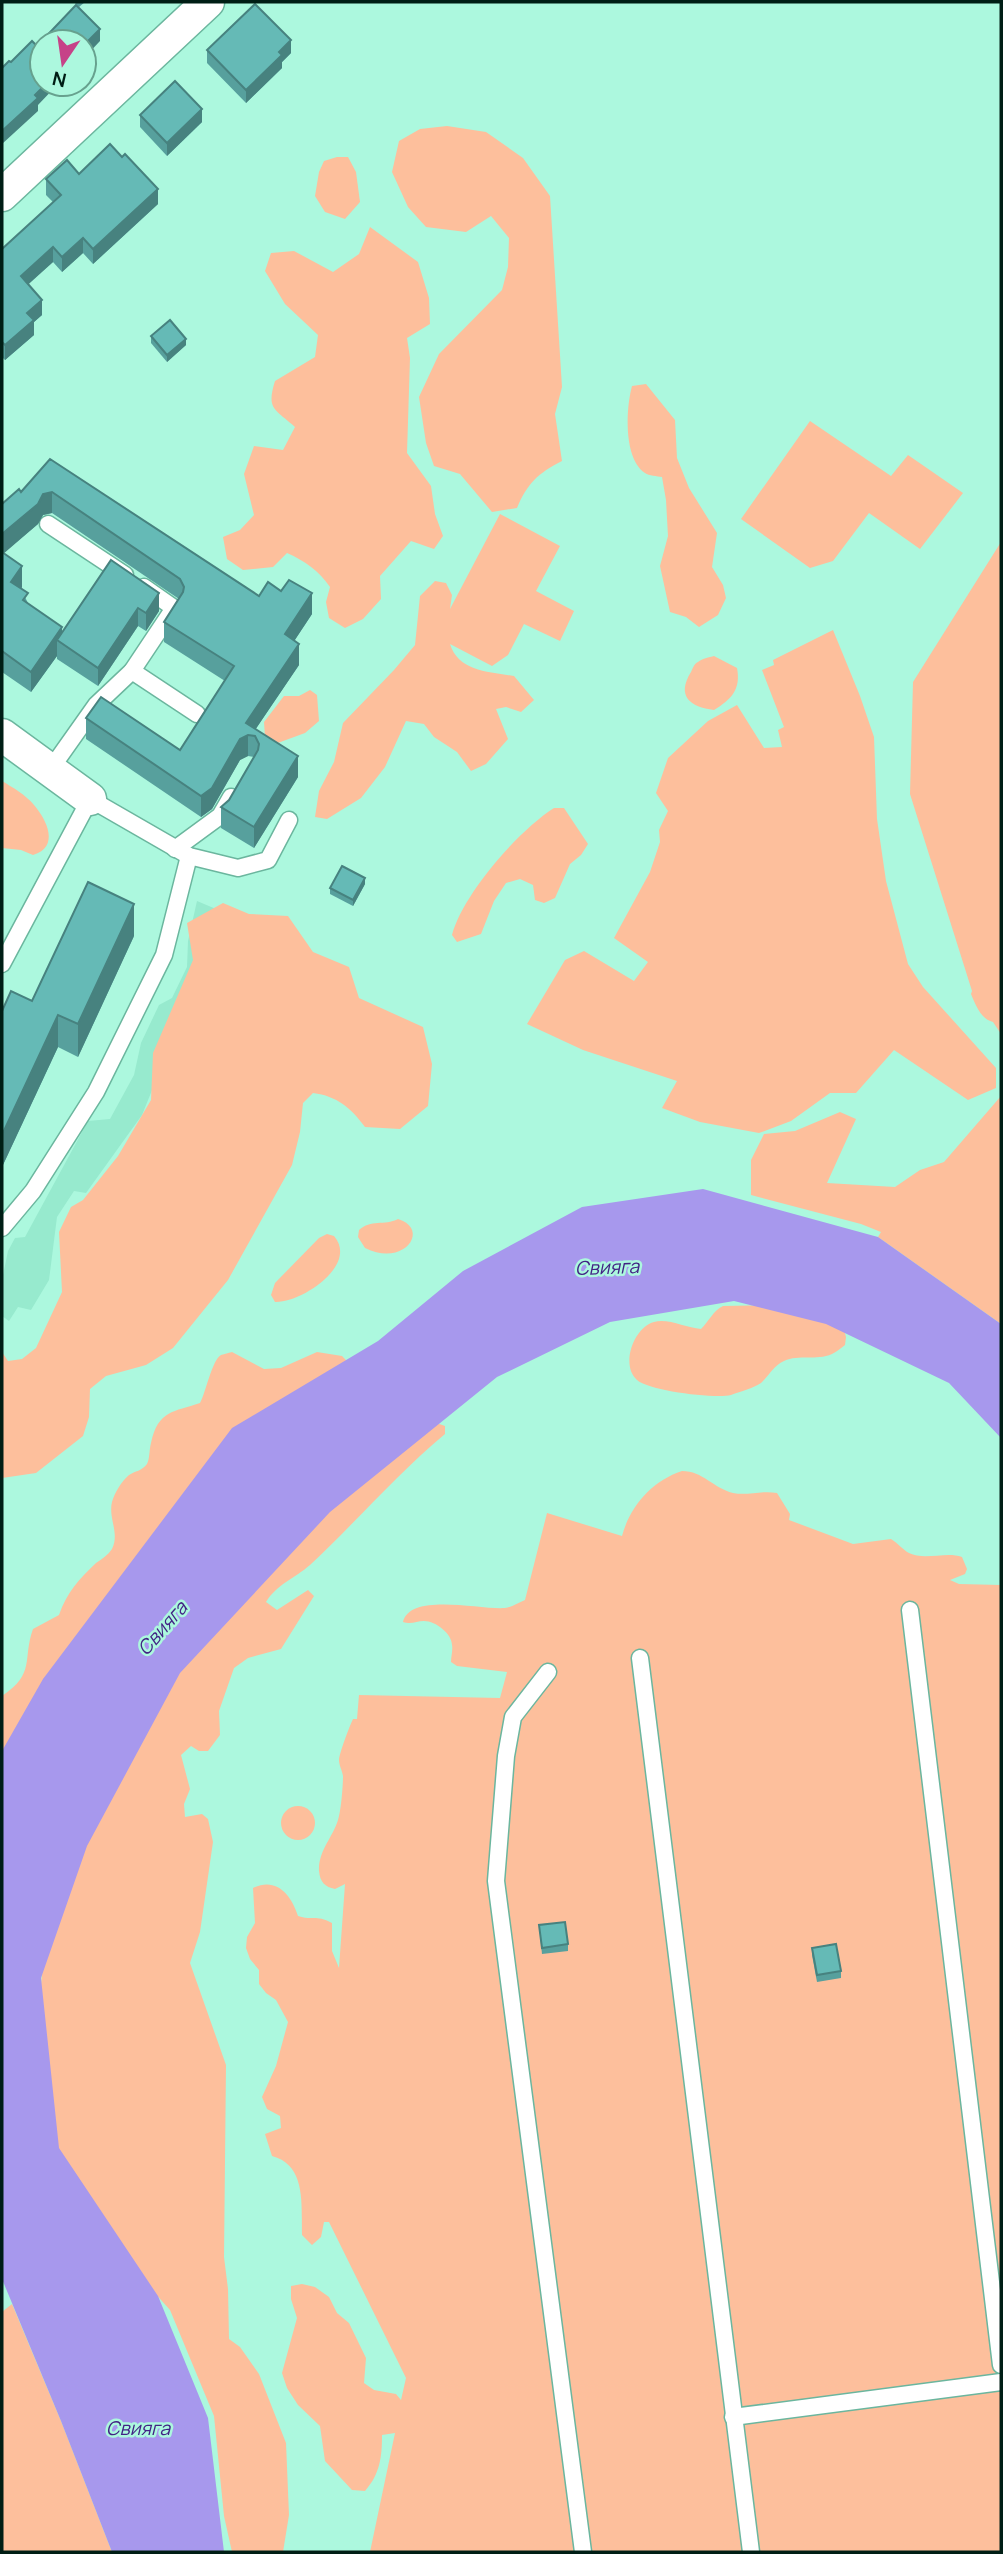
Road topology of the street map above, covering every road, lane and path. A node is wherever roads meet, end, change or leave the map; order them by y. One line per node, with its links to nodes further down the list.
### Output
1 (208, 2): 2 (street)
2 (2, 195)
3 (48, 524): 4 (lane)
4 (132, 671): 5 (lane); 7 (lane)
5 (197, 714)
6 (2, 735): 7 (street)
7 (50, 770): 9 (street)
8 (238, 786): 11 (lane)
9 (90, 799): 11 (lane); 12 (lane)
10 (289, 820): 11 (lane)
11 (182, 853): 13 (lane)
12 (2, 964)
13 (2, 1228)
14 (910, 1610): 17 (lane)
15 (640, 1658): 19 (lane)
16 (548, 1672): 20 (lane)
17 (1001, 2365)
18 (1001, 2382): 19 (lane)
19 (733, 2417): 21 (lane)
20 (583, 2552)
21 (751, 2552)

